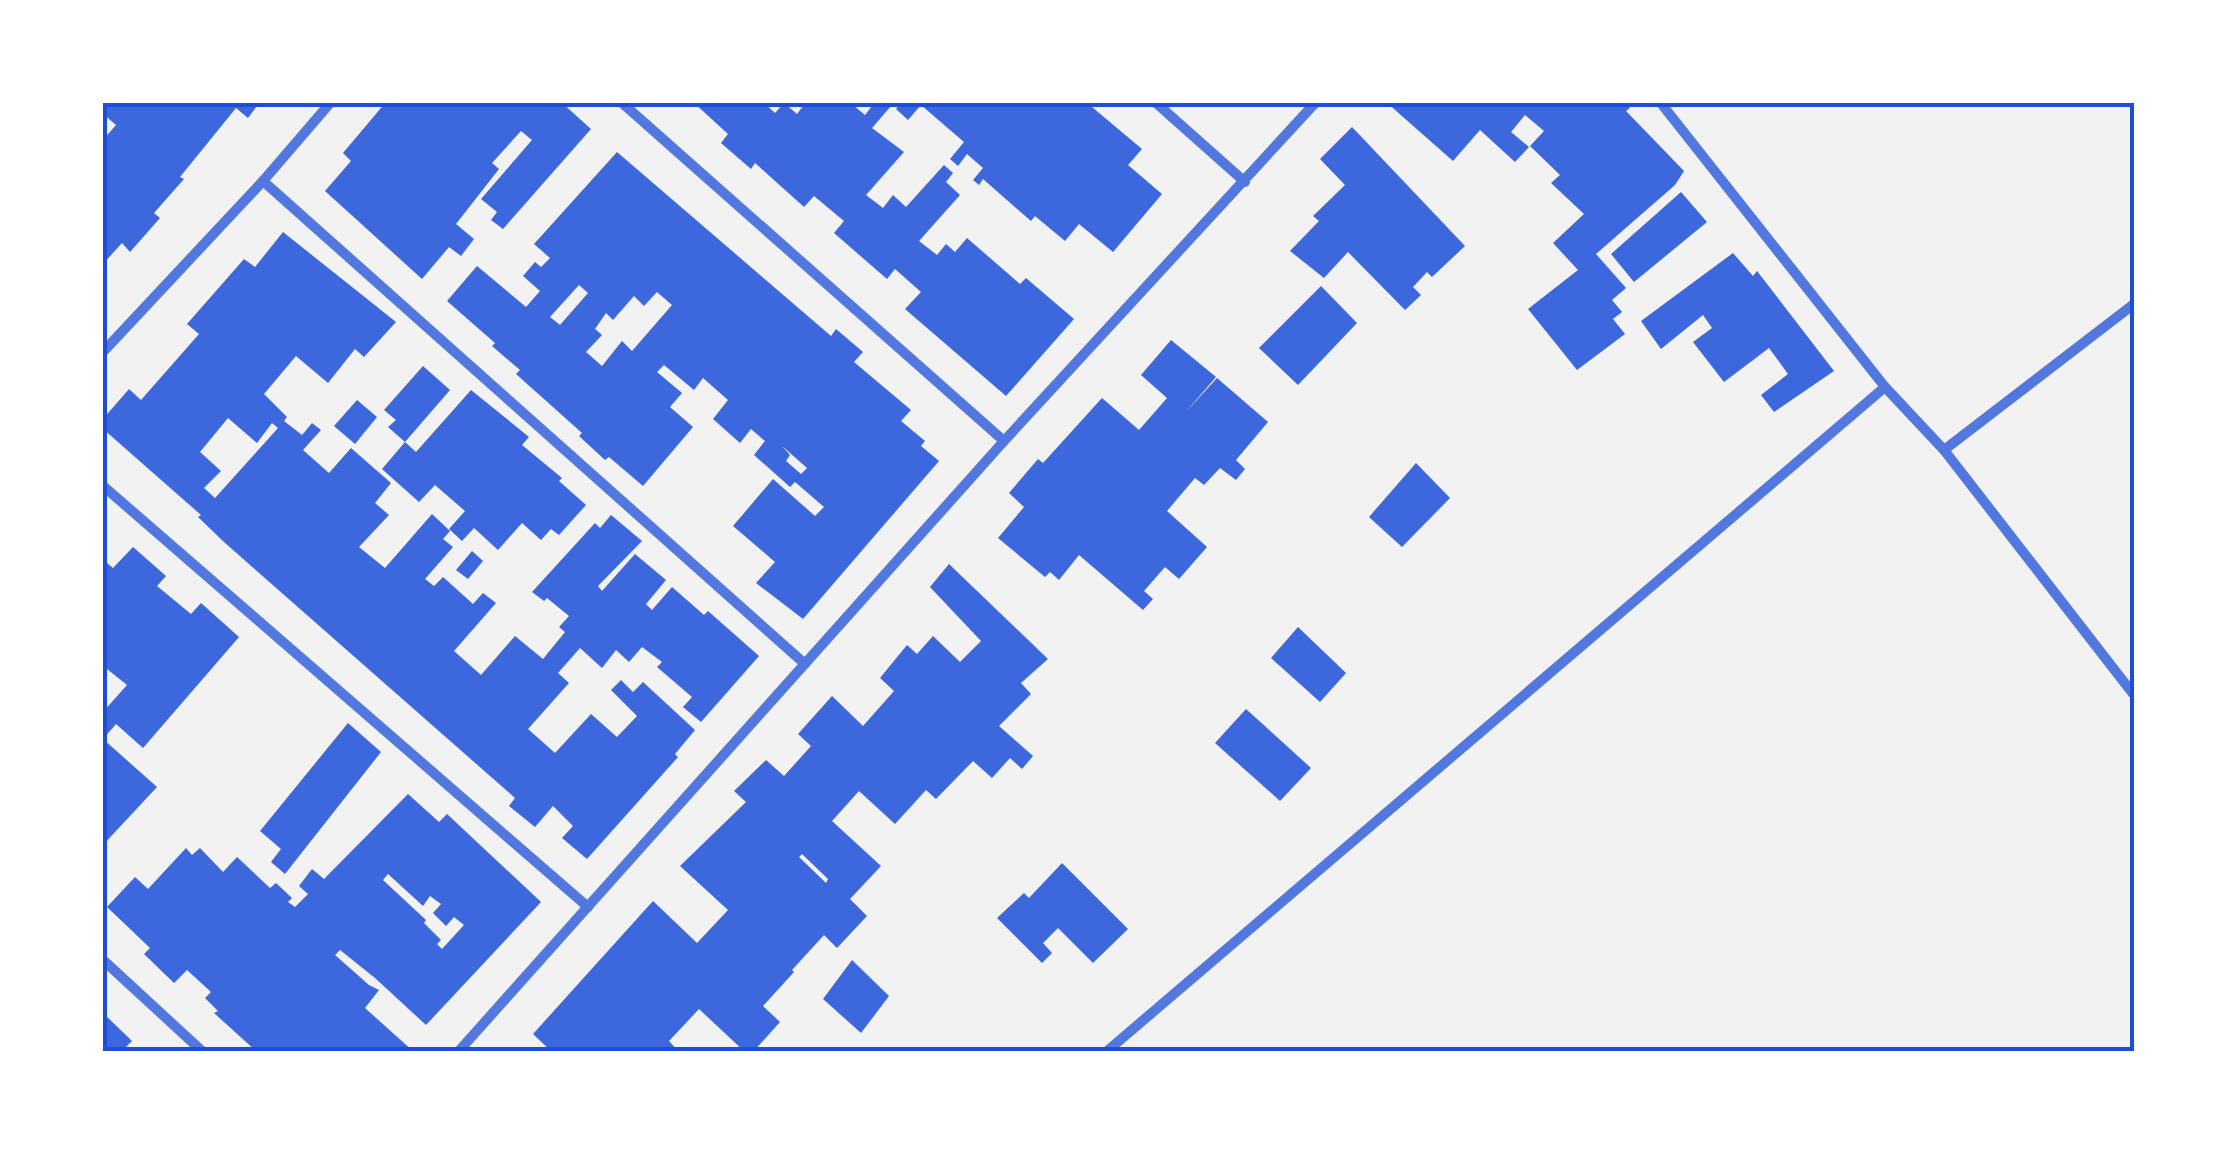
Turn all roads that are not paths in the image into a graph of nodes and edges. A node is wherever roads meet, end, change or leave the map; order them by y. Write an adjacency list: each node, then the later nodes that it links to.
1 (331, 102): 6 (street)
2 (620, 102): 11 (street)
3 (1155, 102): 7 (street)
4 (1316, 102): 7 (street)
5 (1660, 102): 10 (street)
6 (263, 181): 9 (street); 14 (street)
7 (1245, 182): 11 (street)
8 (2134, 304): 12 (street)
9 (102, 353)
10 (1884, 387): 12 (street); 20 (street)
11 (1004, 441): 14 (street)
12 (1944, 450): 15 (street)
13 (102, 485): 16 (street)
14 (805, 664): 16 (street)
15 (2134, 695)
16 (588, 907): 19 (street)
17 (102, 959): 18 (street)
18 (203, 1052)
19 (458, 1052)
20 (1106, 1052)

